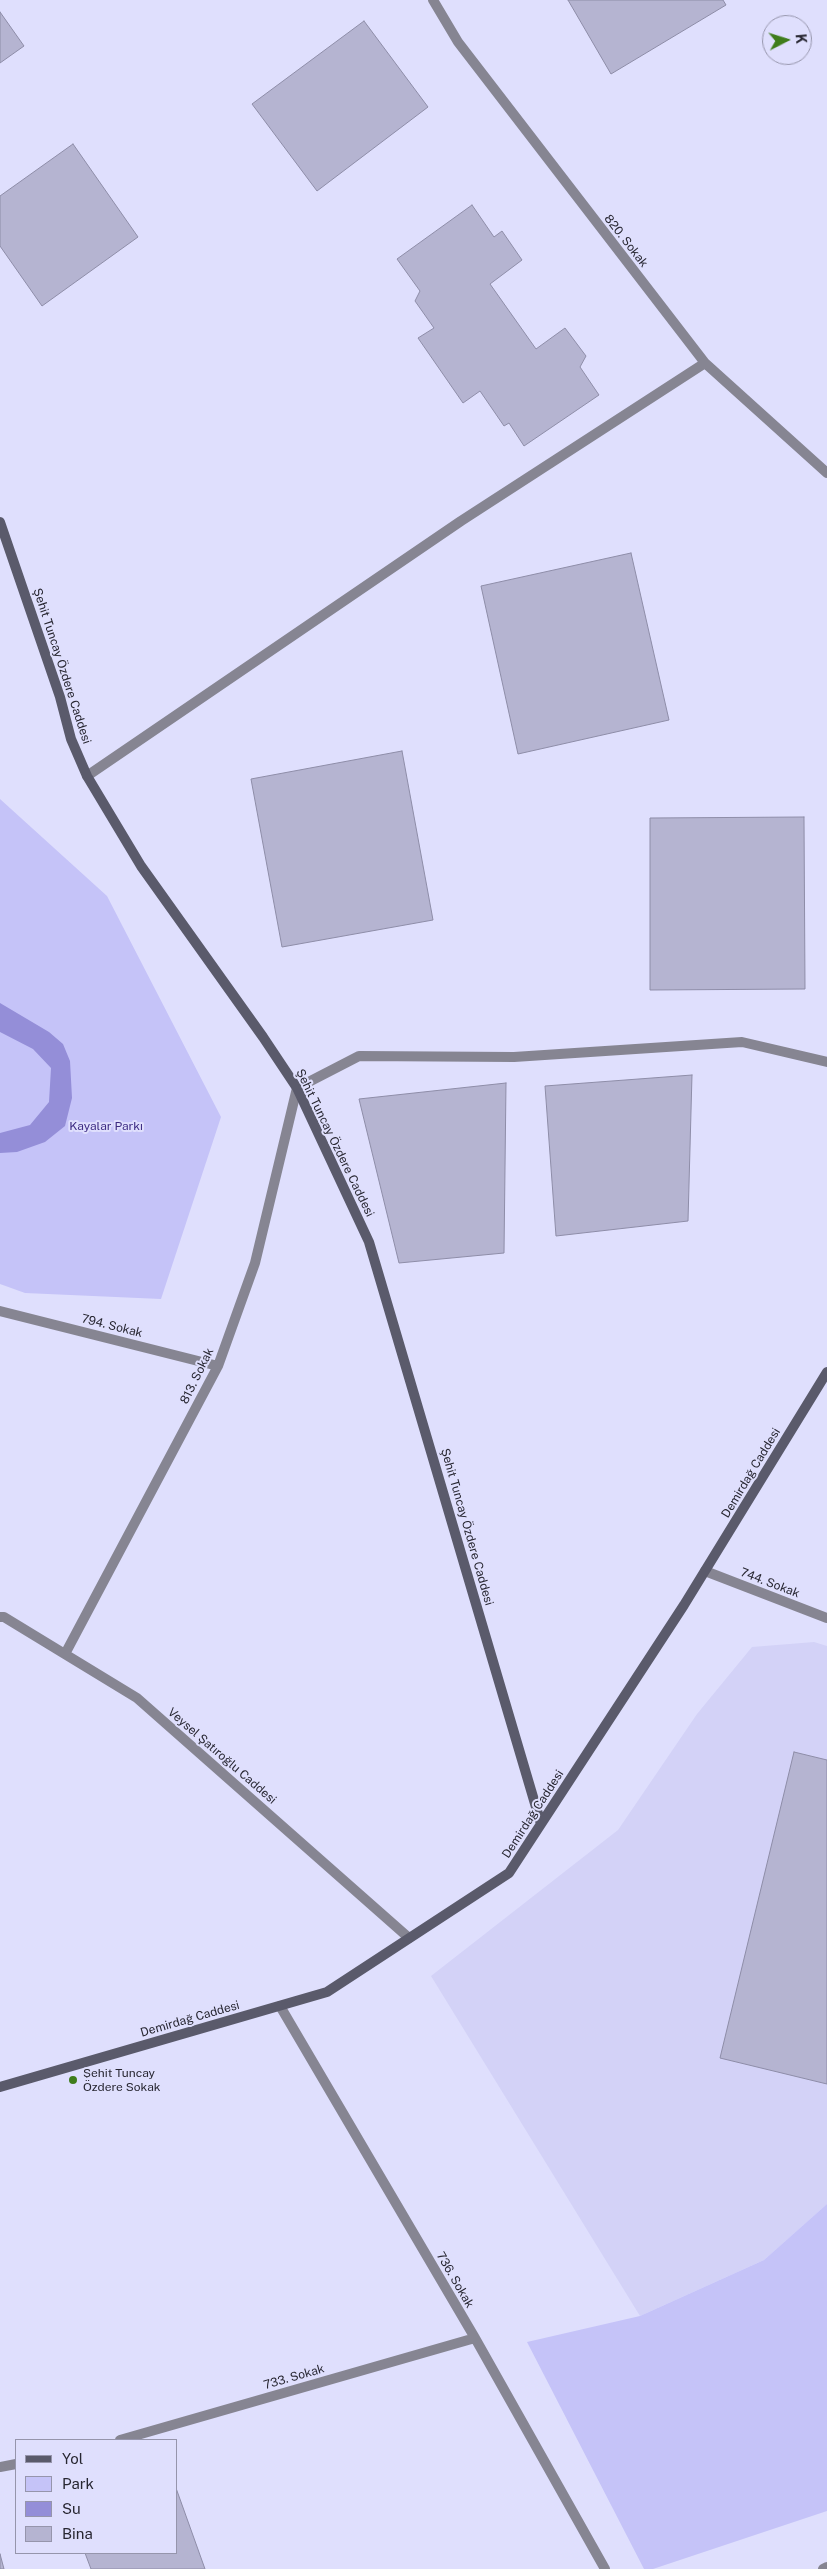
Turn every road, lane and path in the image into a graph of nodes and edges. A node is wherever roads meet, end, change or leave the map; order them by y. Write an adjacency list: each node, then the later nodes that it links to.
1 (433, 0): 2 (street, 820. Sokak)
2 (705, 363): 3 (street, 820. Sokak); 5 (street)
3 (827, 473)
4 (0, 522): 5 (street, Şehit Tuncay Özdere Caddesi)
5 (87, 776): 7 (street, Şehit Tuncay Özdere Caddesi)
6 (827, 1062): 7 (street)
7 (297, 1088): 9 (street, 813. Sokak); 15 (street, Şehit Tuncay Özdere Caddesi)
8 (0, 1311): 9 (street, 794. Sokak)
9 (218, 1366): 14 (street, 813. Sokak)
10 (827, 1372): 11 (street, Demirdağ Caddesi)
11 (705, 1571): 13 (street, 744. Sokak); 15 (street, Demirdağ Caddesi)
12 (0, 1617): 14 (street, Veysel Şatıroğlu Caddesi)
13 (827, 1618)
14 (65, 1654): 16 (street, Veysel Şatıroğlu Caddesi)
15 (541, 1824): 16 (street, Demirdağ Caddesi)
16 (409, 1938): 17 (street, Demirdağ Caddesi)
17 (280, 2006): 18 (street, Demirdağ Caddesi); 19 (street, 736. Sokak)
18 (0, 2087)
19 (475, 2338): 20 (street, 733. Sokak); 24 (street, 736. Sokak)
20 (123, 2439)
21 (15, 2464): 22 (street)
22 (0, 2468)
23 (827, 2568): 25 (street)
24 (605, 2569)
25 (823, 2569)

